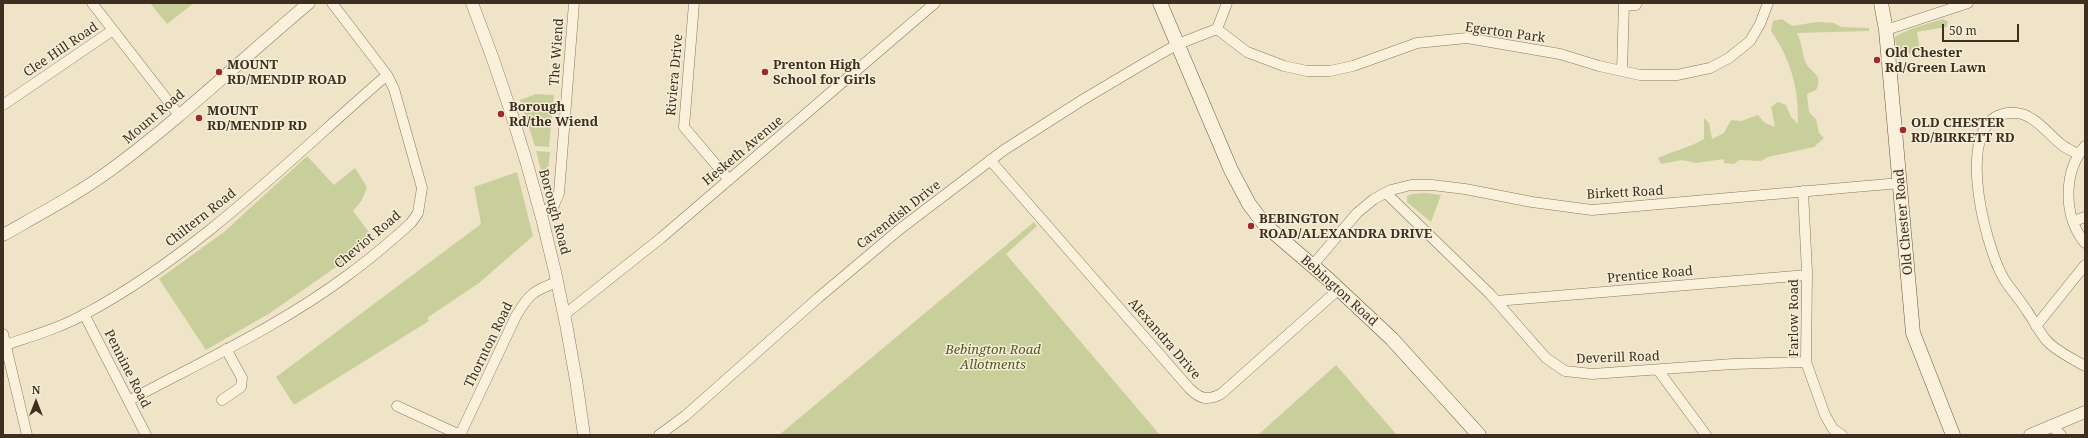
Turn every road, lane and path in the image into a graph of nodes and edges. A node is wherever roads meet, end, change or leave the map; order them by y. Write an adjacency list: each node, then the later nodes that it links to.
1 (92, 3): 16 (street)
2 (309, 3): 22 (street, Mount Road)
3 (332, 3): 20 (street, Cheviot Road)
4 (472, 3): 29 (street, Borough Road)
5 (574, 3): 29 (street, The Wiend)
6 (694, 3): 25 (street, Riviera Drive)
7 (935, 3): 25 (street, Hesketh Avenue)
8 (1160, 3): 18 (main road, Bebington Road)
9 (1227, 3): 15 (street)
10 (1768, 3): 19 (street, Egerton Park)
11 (1881, 3): 17 (main road, Old Chester Road)
12 (1968, 3): 17 (street)
13 (1624, 4): 14 (street); 19 (street)
14 (1636, 5)
15 (1217, 29): 18 (street); 19 (street, Egerton Park)
16 (113, 30): 21 (street, Clee Hill Road); 22 (street)
17 (1886, 30): 26 (main road, Old Chester Road)
18 (1178, 44): 24 (street, Cavendish Drive); 35 (main road, Bebington Road)
19 (1622, 71)
20 (387, 75): 40 (street, Chiltern Road); 45 (street, Cheviot Road)
21 (3, 105)
22 (178, 115): 32 (street, Mount Road)
23 (2082, 150): 31 (street); 42 (street)
24 (990, 160): 38 (street, Alexandra Drive); 58 (street, Cavendish Drive)
25 (729, 180): 41 (street, Hesketh Avenue)
26 (1900, 183): 27 (street, Birkett Road); 62 (main road, Old Chester Road)
27 (1803, 191): 28 (street, Birkett Road); 36 (street, Farlow Road)
28 (1386, 193): 35 (street, Birkett Road); 39 (street, Deverill Road)
29 (540, 214): 37 (street, Borough Road)
30 (2085, 217): 31 (street)
31 (2074, 221): 33 (street)
32 (3, 235)
33 (2085, 243)
34 (2085, 265): 42 (street)
35 (1312, 266): 38 (main road, Bebington Road)
36 (1807, 275): 39 (street, Prentice Road); 46 (street, Farlow Road)
37 (557, 282): 41 (street, Borough Road); 56 (street, Thornton Road)
38 (1339, 289): 59 (main road, Bebington Road)
39 (1496, 301): 48 (street, Deverill Road)
40 (84, 314): 44 (street, Chiltern Road); 49 (street, Pennine Road)
41 (564, 315): 57 (street, Borough Road)
42 (2036, 326): 47 (street)
43 (3, 334): 44 (street)
44 (6, 345): 54 (street)
45 (226, 349): 49 (street, Cheviot Road); 50 (street)
46 (1806, 362): 48 (street, Deverill Road); 61 (street, Farlow Road)
47 (2085, 366)
48 (1658, 370): 60 (street)
49 (130, 400): 55 (street, Pennine Road)
50 (222, 400)
51 (397, 406): 56 (street)
52 (2085, 412): 53 (street)
53 (2051, 425): 63 (street); 64 (street)
54 (27, 435)
55 (146, 435)
56 (460, 435)
57 (584, 435)
58 (659, 435)
59 (1479, 435)
60 (1706, 435)
61 (1842, 435)
62 (1953, 435)
63 (2030, 435)
64 (2061, 435)

